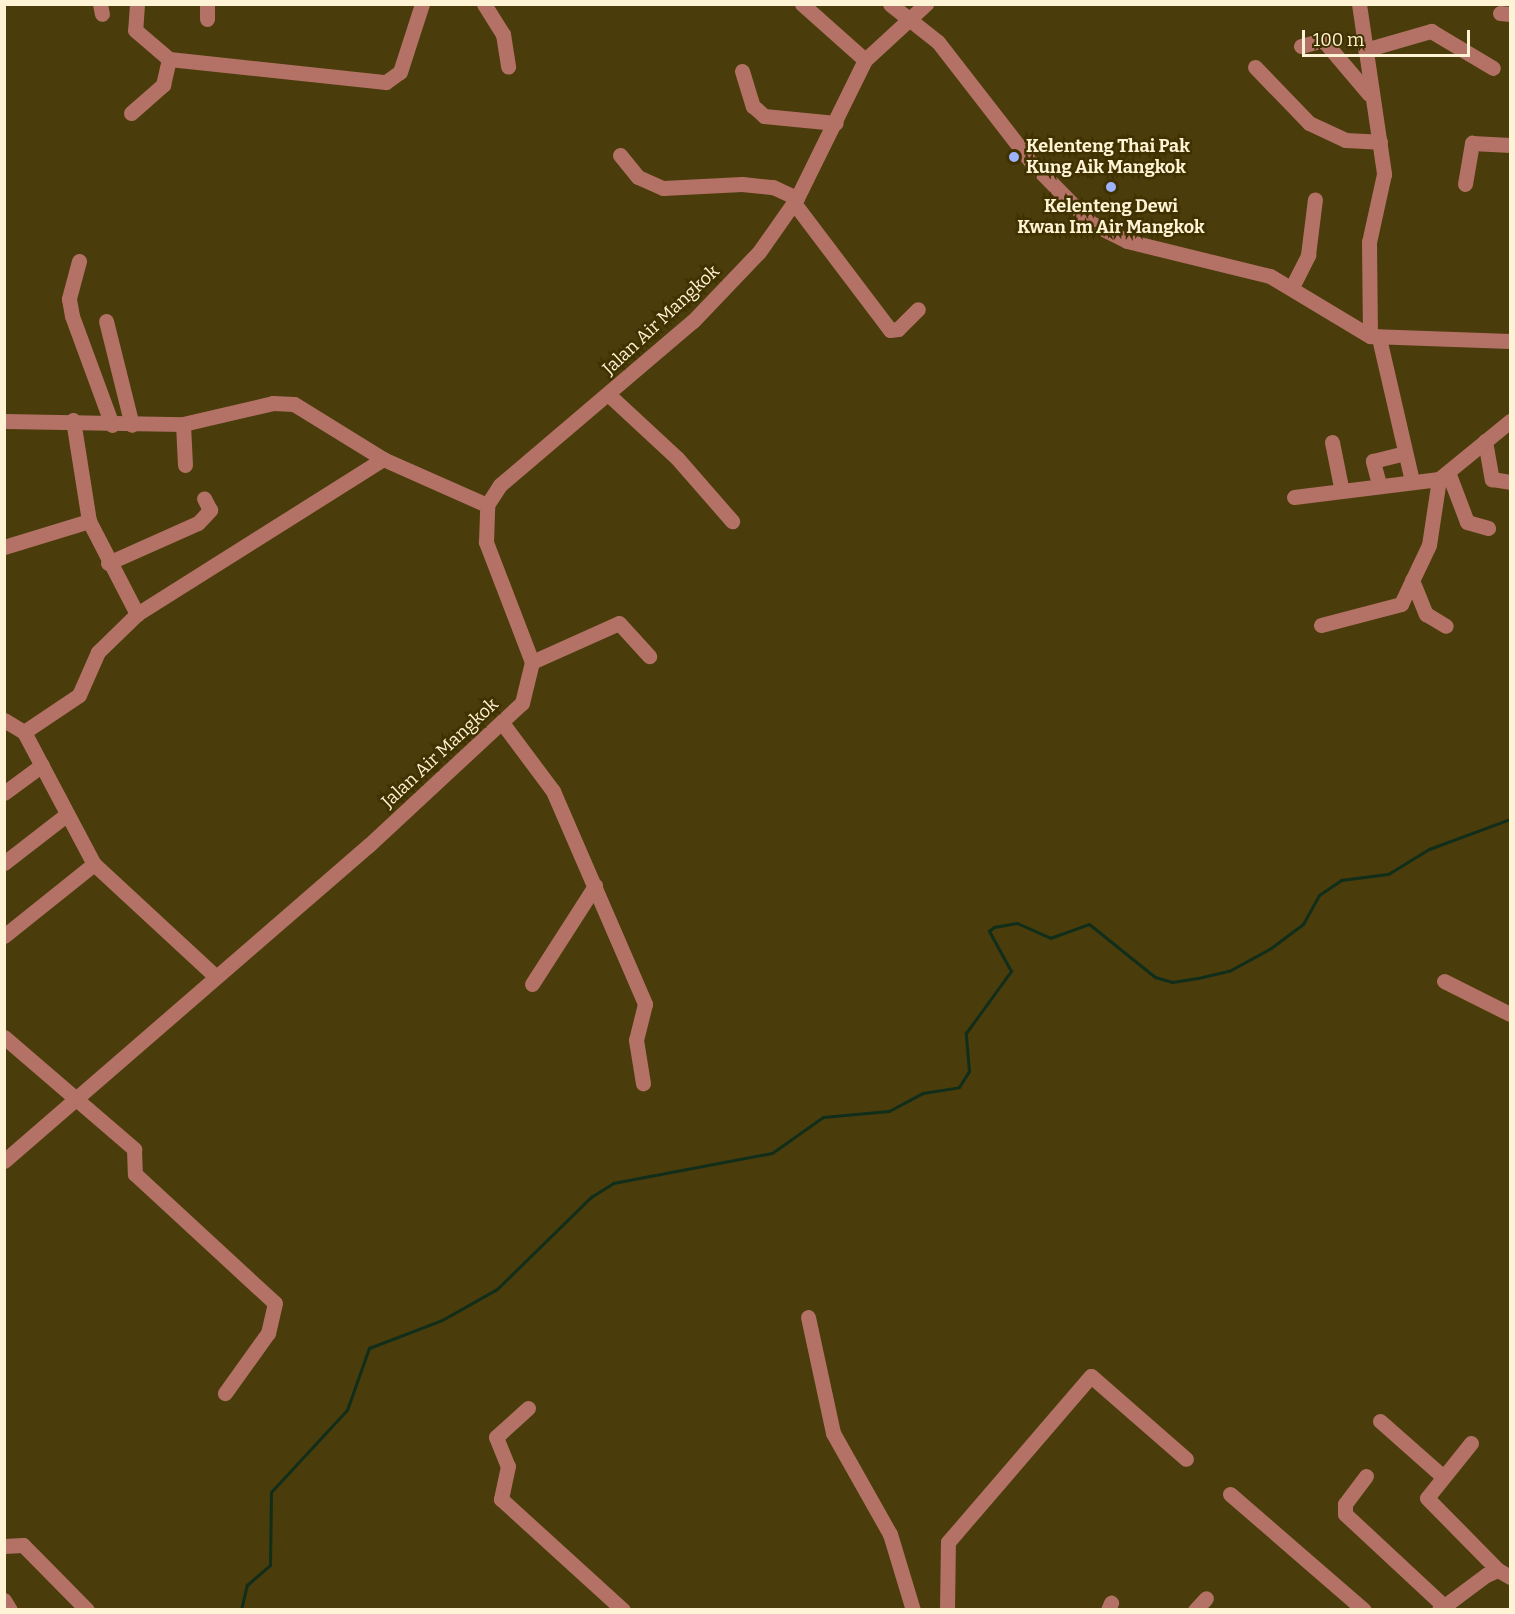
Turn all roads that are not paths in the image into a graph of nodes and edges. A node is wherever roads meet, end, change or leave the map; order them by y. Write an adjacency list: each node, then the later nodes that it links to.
1 (136, 4): 10 (street)
2 (422, 4): 10 (street)
3 (484, 4): 12 (street)
4 (802, 4): 11 (street)
5 (926, 4): 7 (street, Jalan Air Mangkok)
6 (1359, 4): 9 (street)
7 (900, 9): 11 (street, Jalan Air Mangkok); 26 (street)
8 (1301, 46): 16 (street)
9 (1365, 50): 14 (street); 16 (street)
10 (169, 59): 17 (street)
11 (865, 60): 18 (street, Jalan Air Mangkok)
12 (508, 67)
13 (1255, 67): 19 (street)
14 (1493, 68)
15 (742, 71): 18 (street)
16 (1369, 94): 19 (street)
17 (131, 113)
18 (836, 123): 24 (street, Jalan Air Mangkok)
19 (1380, 142): 29 (street)
20 (1510, 145): 22 (street)
21 (620, 155): 24 (street)
22 (1466, 184)
23 (1315, 199): 26 (street)
24 (795, 201): 27 (street); 31 (street, Jalan Air Mangkok)
25 (79, 261): 36 (street)
26 (1292, 287): 29 (street)
27 (918, 309)
28 (106, 321): 37 (street)
29 (1374, 337): 30 (street); 40 (street)
30 (1510, 340)
31 (609, 395): 50 (street, Jalan Air Mangkok); 52 (street)
32 (73, 420): 33 (street); 36 (street); 51 (street)
33 (4, 421)
34 (1510, 421): 38 (street)
35 (183, 424): 37 (street); 41 (street); 42 (street)
36 (112, 425): 37 (street)
37 (132, 425)
38 (1485, 441): 43 (street); 45 (street)
39 (1332, 442): 47 (street)
40 (1405, 453): 44 (street); 46 (street)
41 (383, 459): 50 (street); 57 (street)
42 (185, 465)
43 (1444, 475): 44 (street); 53 (street); 56 (street)
44 (1412, 482): 46 (street)
45 (1510, 482)
46 (1379, 484): 47 (street)
47 (1341, 487): 48 (street)
48 (1294, 497)
49 (204, 498): 55 (street)
50 (487, 505): 61 (street)
51 (89, 521): 54 (street); 55 (street)
52 (732, 521)
53 (1488, 528)
54 (6, 542)
55 (108, 563): 57 (street)
56 (1412, 580): 58 (street); 59 (street)
57 (137, 614): 64 (street)
58 (1321, 625)
59 (1446, 626)
60 (649, 656): 61 (street)
61 (532, 662): 63 (street, Jalan Air Mangkok)
62 (4, 720): 64 (street)
63 (503, 724): 70 (street); 72 (street, Jalan Air Mangkok)
64 (24, 732): 65 (street)
65 (42, 765): 66 (street); 67 (street)
66 (4, 793)
67 (66, 815): 68 (street); 69 (street)
68 (4, 863)
69 (94, 864): 71 (street); 72 (street)
70 (595, 886): 74 (street); 77 (street)
71 (4, 936)
72 (215, 976): 78 (street, Jalan Air Mangkok)
73 (1444, 981): 75 (street)
74 (532, 984)
75 (1510, 1014)
76 (4, 1037): 78 (street)
77 (643, 1083)
78 (77, 1097): 79 (street, Jalan Air Mangkok); 81 (street)
79 (4, 1161)
80 (808, 1317): 96 (street)
81 (225, 1393)
82 (528, 1408): 95 (street)
83 (1380, 1421): 86 (street)
84 (1471, 1443): 86 (street)
85 (1186, 1459): 97 (street)
86 (1441, 1475): 90 (street)
87 (1366, 1476): 92 (street)
88 (1230, 1494): 98 (street)
89 (4, 1546): 94 (street)
90 (1504, 1574): 92 (street)
91 (4, 1600): 93 (street)
92 (1442, 1608)
93 (10, 1610)
94 (87, 1610)
95 (623, 1610)
96 (913, 1610)
97 (947, 1610)
98 (1364, 1610)

